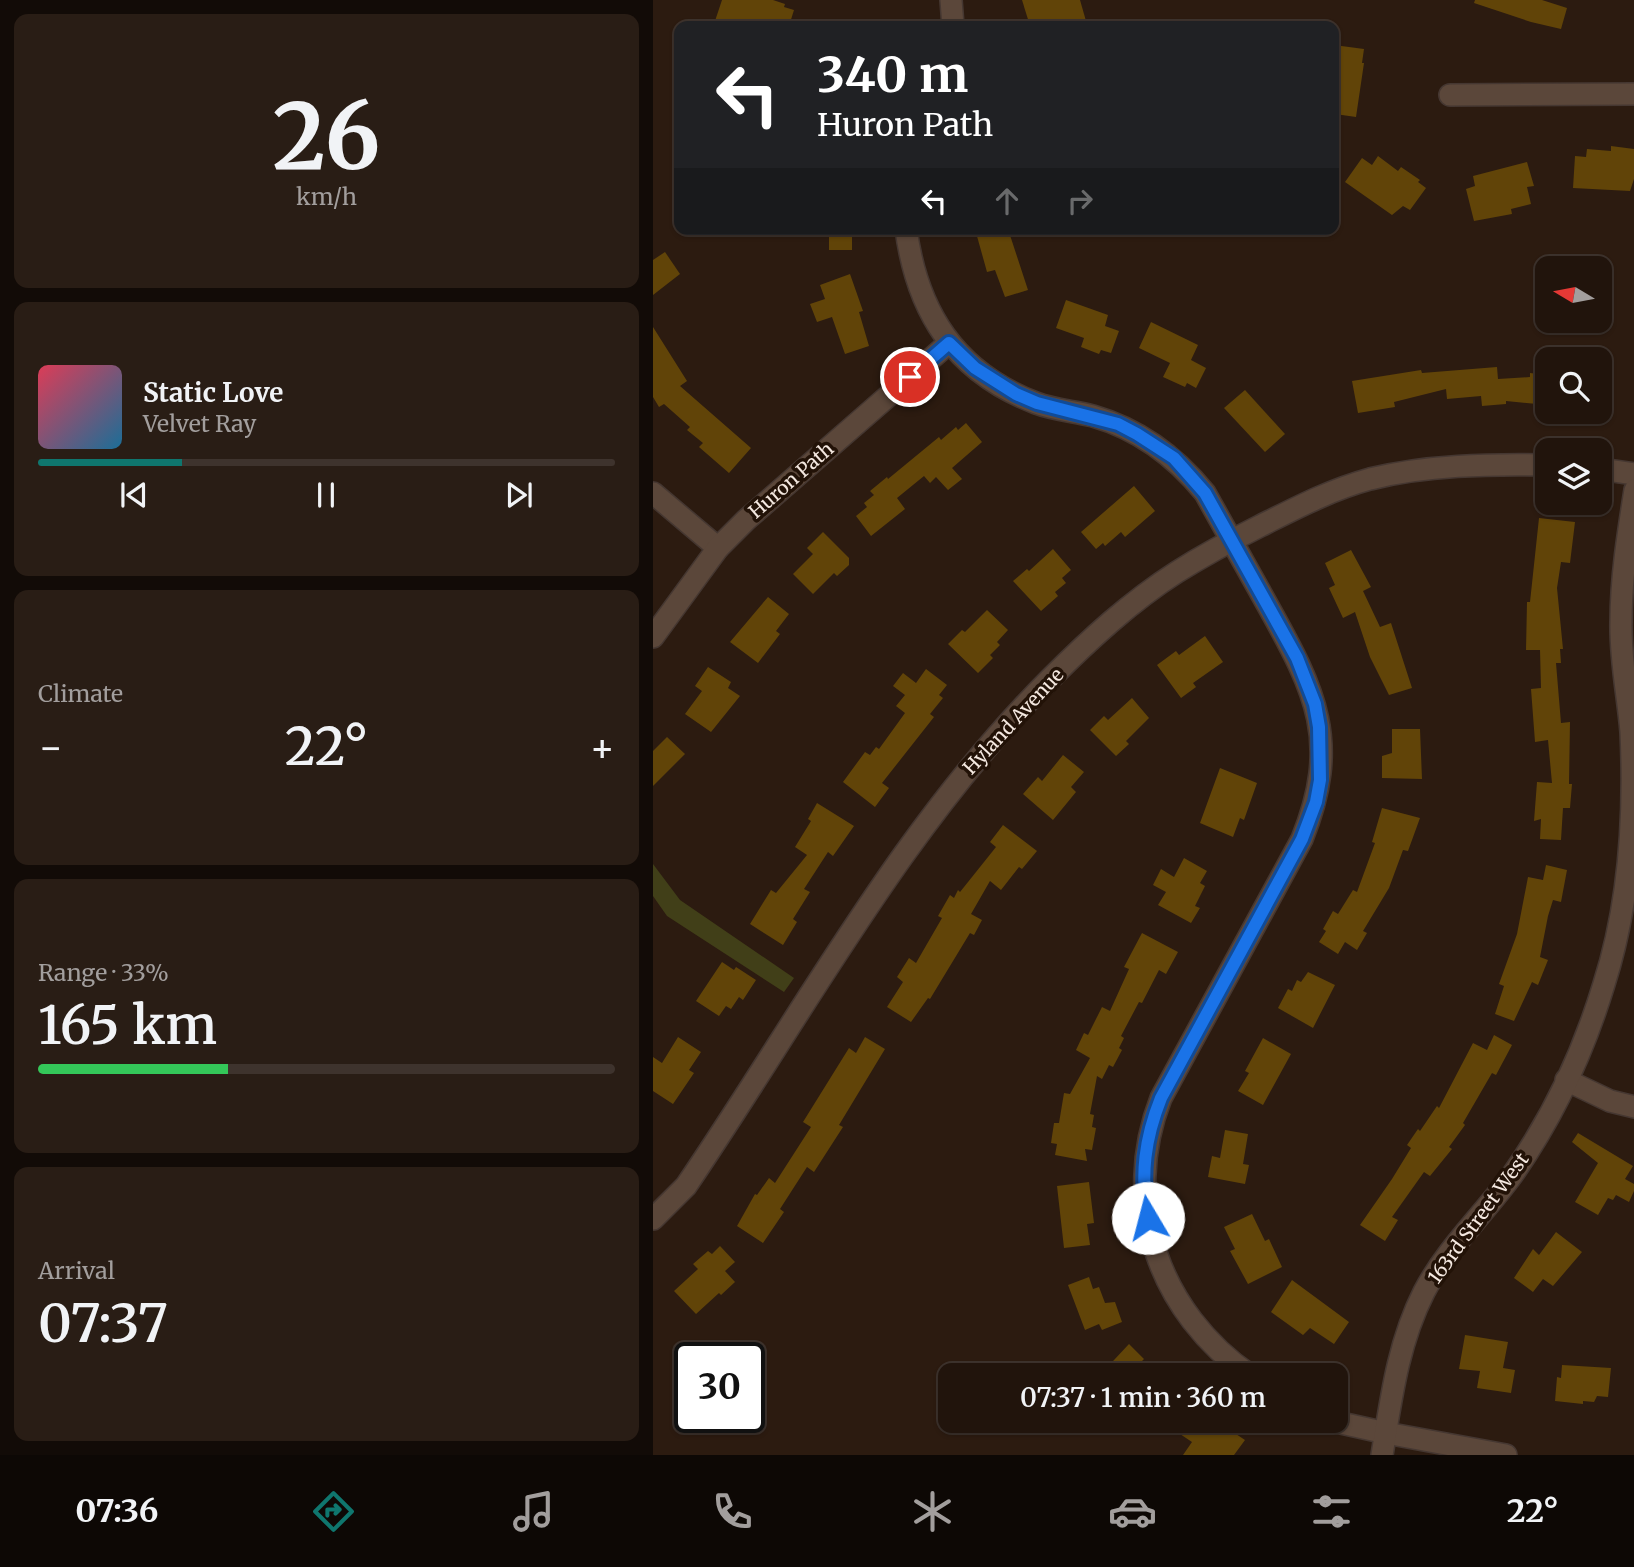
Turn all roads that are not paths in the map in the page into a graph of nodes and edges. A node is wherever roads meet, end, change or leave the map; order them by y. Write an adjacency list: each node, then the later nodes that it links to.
1 (951, 0): 2 (street)
2 (953, 21)
3 (1634, 93): 4 (street)
4 (1450, 95)
5 (907, 235): 6 (street)
6 (949, 343): 12 (street); 13 (street, Huron Path)
7 (1535, 465): 12 (street, Hyland Avenue)
8 (1612, 471): 9 (street)
9 (1634, 474)
10 (1634, 491): 15 (street, 163rd Street West)
11 (653, 493): 13 (street)
12 (1231, 540): 17 (street, Hyland Avenue); 18 (street)
13 (718, 548): 14 (street, Huron Path)
14 (653, 637)
15 (1566, 1080): 16 (street); 20 (street, 163rd Street West)
16 (1634, 1107)
17 (653, 1219)
18 (1235, 1363)
19 (1348, 1425): 20 (street)
20 (1386, 1433): 21 (street, 163rd Street West); 22 (street)
21 (1382, 1455)
22 (1506, 1455)

